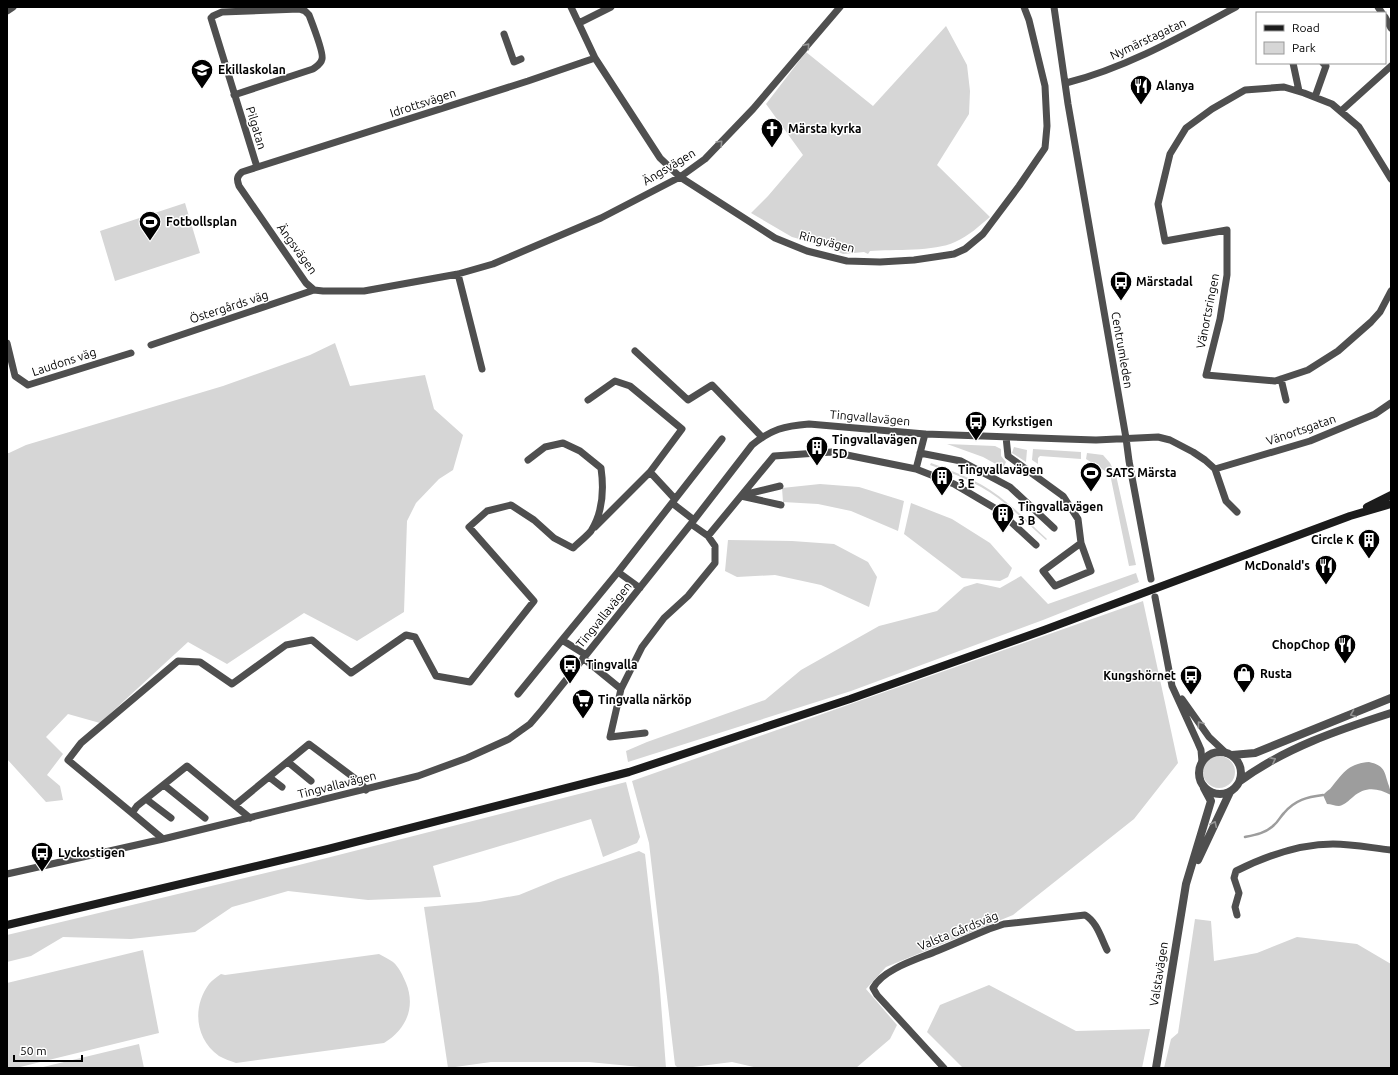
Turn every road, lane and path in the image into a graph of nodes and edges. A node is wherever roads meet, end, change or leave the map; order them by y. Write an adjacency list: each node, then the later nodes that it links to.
1 (13, 7): 8 (street)
2 (571, 7): 10 (street, Ringvägen)
3 (611, 7): 10 (street)
4 (840, 7): 24 (street, Ängsvägen, one-way to 4)
5 (1024, 7): 24 (street, Ringvägen)
6 (1054, 7): 18 (street, Centrumleden)
7 (1236, 7): 18 (street, Nymärstagatan)
8 (7, 10)
9 (1386, 19): 11 (street)
10 (579, 23): 13 (street, Ringvägen)
11 (1391, 28)
12 (504, 34): 14 (street)
13 (595, 58): 23 (street, Idrottsvägen); 24 (street, Ringvägen)
14 (521, 59)
15 (1293, 64): 19 (street)
16 (1324, 64): 21 (street)
17 (1391, 66): 22 (street)
18 (1066, 83): 42 (street, Centrumleden)
19 (1299, 91): 21 (street, Vänortsringen); 35 (street, Vänortsringen)
20 (234, 95): 20 (street, Pilgatan); 23 (street, Pilgatan)
21 (1315, 97): 22 (street, Vänortsringen)
22 (1341, 111): 25 (street, Vänortsringen)
23 (257, 167): 27 (street, Ängsvägen)
24 (680, 176): 26 (street, Ängsvägen)
25 (1391, 177)
26 (458, 274): 27 (street, Ängsvägen); 34 (street)
27 (314, 290): 31 (street, Östergårds väg)
28 (1391, 291): 29 (street, Vänortsringen)
29 (1388, 307): 35 (street, Vänortsringen)
30 (7, 343): 33 (street, Laudons väg)
31 (151, 345)
32 (635, 351): 40 (street)
33 (132, 353)
34 (482, 368)
35 (1281, 379): 37 (street)
36 (588, 400): 48 (street)
37 (1286, 400)
38 (1391, 403): 47 (street, Vänortsgatan)
39 (925, 434): 40 (street, Tingvallavägen); 41 (street, Tingvallavägen); 44 (street)
40 (762, 437): 57 (street, Tingvallavägen)
41 (1006, 437): 42 (street, Tingvallavägen); 61 (street)
42 (1126, 438): 47 (street, Tingvallavägen); 64 (street, Centrumleden)
43 (722, 439): 52 (street)
44 (920, 454): 46 (street); 58 (street)
45 (528, 460): 59 (street)
46 (916, 469): 51 (street); 62 (street)
47 (1215, 469): 55 (street)
48 (650, 472): 52 (street); 59 (street)
49 (780, 486): 51 (street)
50 (1391, 495): 56 (main road)
51 (741, 496): 54 (street); 60 (street)
52 (673, 501): 57 (street); 63 (street)
53 (1391, 504): 56 (main road)
54 (781, 505)
55 (1236, 512)
56 (1350, 516): 97 (main road)
57 (693, 522): 60 (street); 65 (street, Tingvallavägen)
58 (1054, 528)
59 (590, 531): 88 (street)
60 (708, 536): 70 (street)
61 (1081, 543): 61 (street)
62 (1036, 545)
63 (618, 572): 65 (street); 67 (street)
64 (1151, 578)
65 (640, 588): 68 (street, Tingvallavägen)
66 (1154, 597): 69 (street)
67 (562, 640): 68 (street); 71 (street)
68 (585, 657): 70 (street); 84 (street, Tingvallavägen)
69 (1172, 686): 75 (street, one-way to 69); 77 (street)
70 (621, 689): 74 (street)
71 (518, 694)
72 (1391, 698): 75 (street, one-way to 75)
73 (1391, 713): 80 (street, one-way to 73)
74 (645, 733)
75 (1229, 754): 77 (street); 80 (street)
76 (288, 762): 78 (street); 79 (street); 84 (street)
77 (1202, 762): 83 (street)
78 (269, 777): 82 (street); 87 (street)
79 (311, 781)
80 (1240, 781): 85 (street)
81 (164, 785): 86 (street); 87 (street); 90 (street)
82 (282, 788)
83 (1204, 788): 85 (street); 95 (street, Valstavägen)
84 (366, 790): 91 (street, Tingvallavägen)
85 (1230, 792): 95 (street, Valstavägen, one-way to 85)
86 (146, 800): 88 (street); 89 (street)
87 (235, 805): 91 (street)
88 (132, 813): 92 (street)
89 (171, 818)
90 (205, 818)
91 (250, 818): 92 (street, Tingvallavägen)
92 (163, 839): 94 (street, Tingvallavägen)
93 (1391, 850): 96 (street)
94 (7, 874)
95 (1186, 884): 100 (street, Valstavägen)
96 (1237, 915)
97 (7, 925)
98 (1107, 950): 99 (street, Valsta Gårdsväg)
99 (944, 1068)
100 (1156, 1068)

